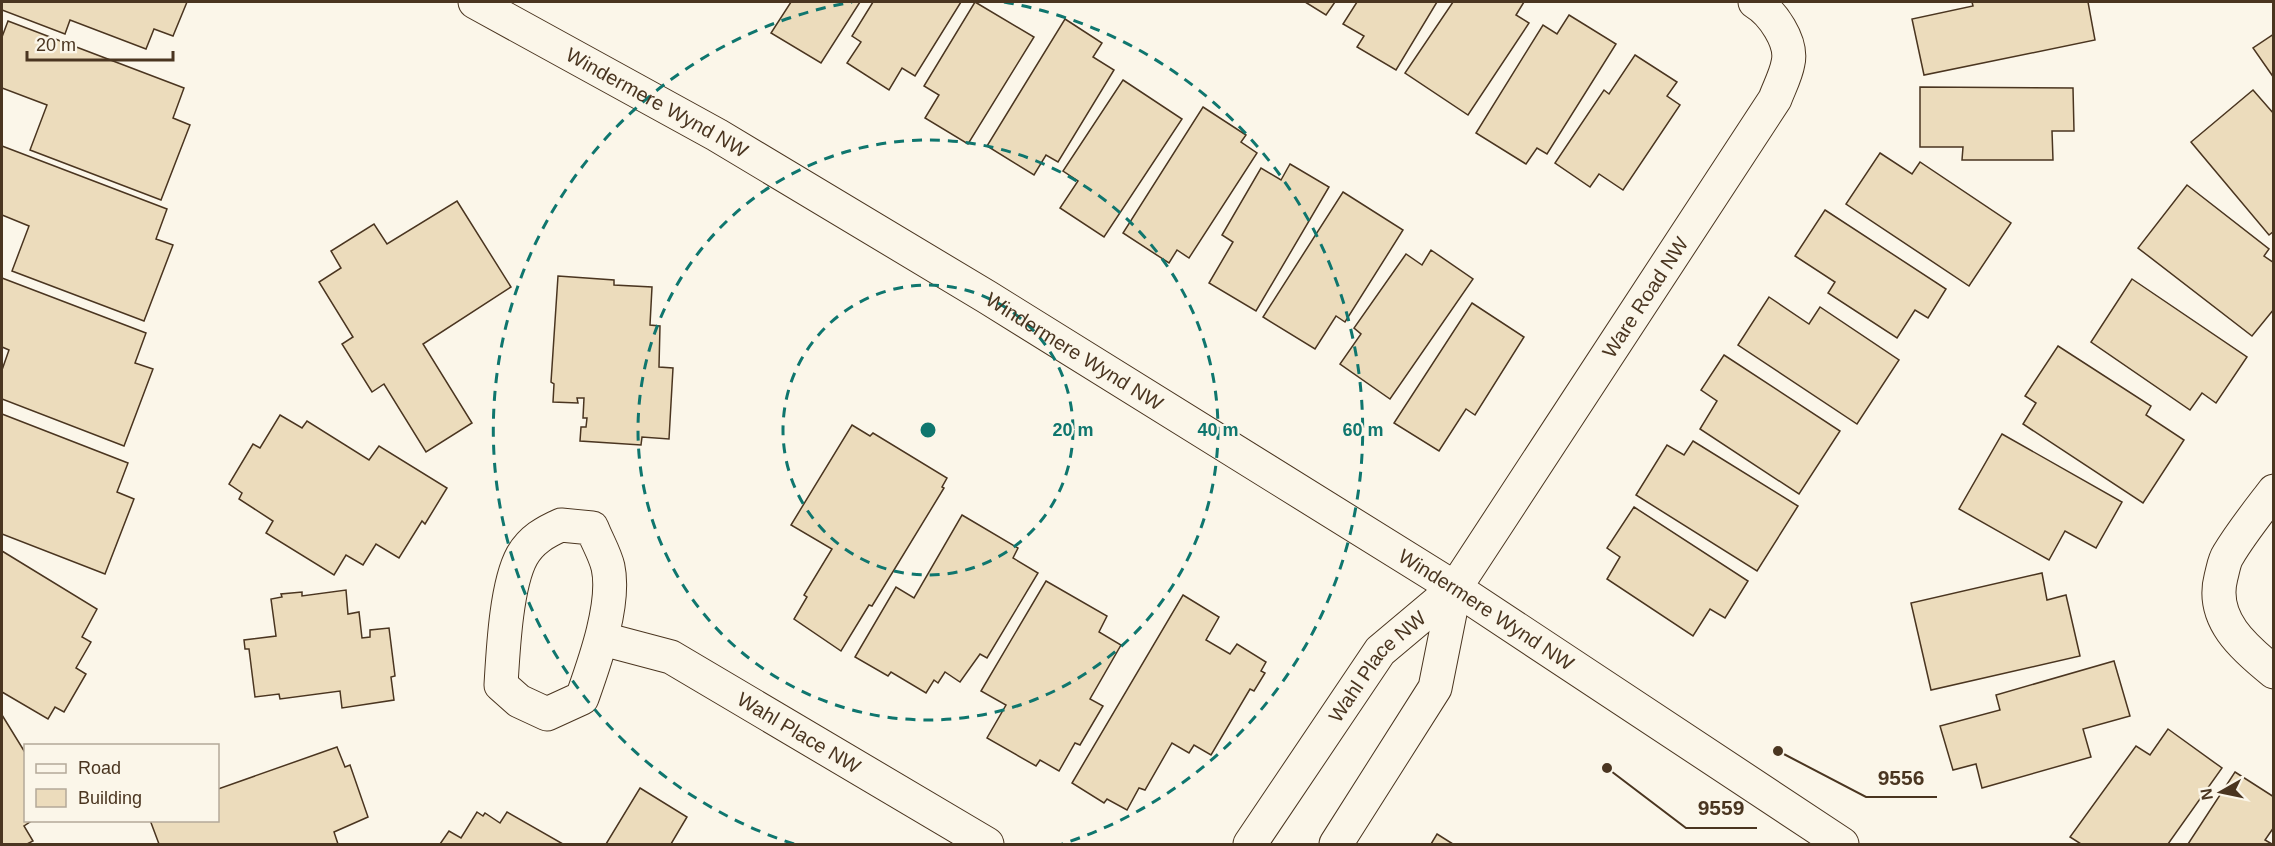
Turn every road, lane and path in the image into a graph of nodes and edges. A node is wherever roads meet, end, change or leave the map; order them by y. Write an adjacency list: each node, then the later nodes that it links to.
1 (475, 2): 4 (street, Windermere Wynd NW)
2 (1755, 2): 4 (street, Ware Road NW)
3 (2274, 491): 6 (street)
4 (1455, 588): 8 (street, Wahl Place NW); 9 (street, Wahl Place NW); 10 (street, Windermere Wynd NW)
5 (603, 639): 5 (street); 7 (street, Wahl Place NW)
6 (2274, 672)
7 (987, 844)
8 (1250, 844)
9 (1336, 844)
10 (1842, 844)

